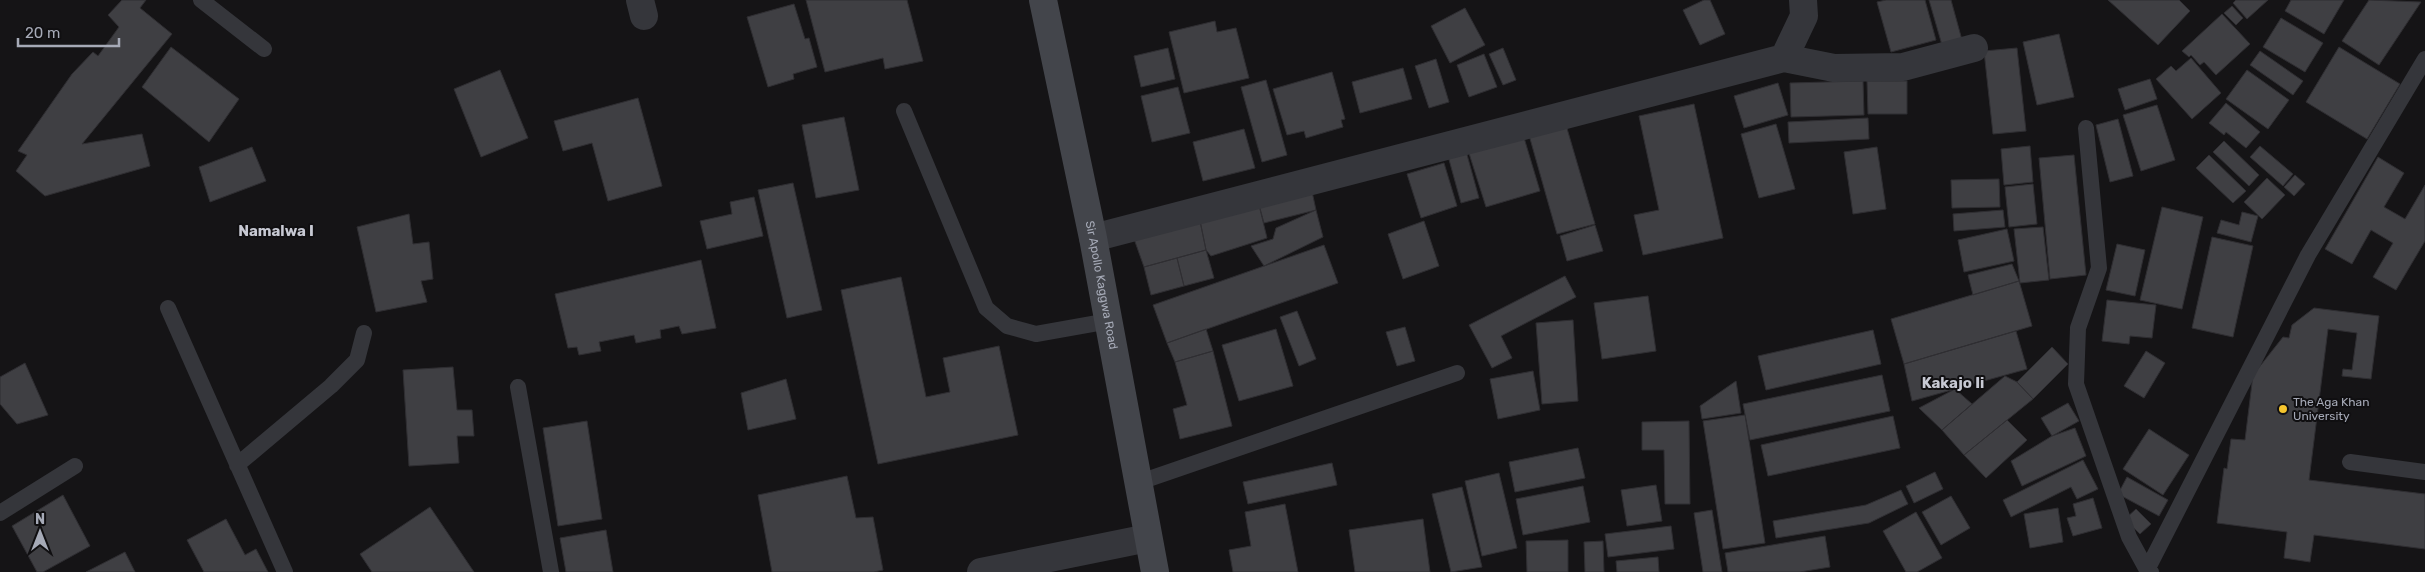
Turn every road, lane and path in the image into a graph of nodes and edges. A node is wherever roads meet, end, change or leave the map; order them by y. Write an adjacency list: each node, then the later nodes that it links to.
1 (201, 0): 5 (lane)
2 (1043, 0): 10 (main road, Sir Apollo Kaggwa Road)
3 (1803, 0): 6 (street)
4 (1974, 48): 6 (street)
5 (264, 49)
6 (1784, 58): 10 (street)
7 (2425, 59): 23 (lane)
8 (904, 111): 12 (lane)
9 (2086, 128): 23 (lane)
10 (1093, 238): 12 (main road, Sir Apollo Kaggwa Road)
11 (168, 308): 17 (lane)
12 (1109, 321): 20 (main road, Sir Apollo Kaggwa Road)
13 (364, 333): 17 (lane)
14 (1457, 373): 20 (lane)
15 (518, 387): 25 (lane)
16 (2350, 462): 19 (lane)
17 (238, 465): 24 (lane)
18 (75, 466): 21 (lane)
19 (2425, 472)
20 (1137, 483): 22 (main road, Sir Apollo Kaggwa Road)
21 (0, 513)
22 (1148, 538): 26 (street); 27 (main road, Sir Apollo Kaggwa Road)
23 (2149, 571)
24 (285, 572)
25 (551, 572)
26 (981, 572)
27 (1155, 572)

